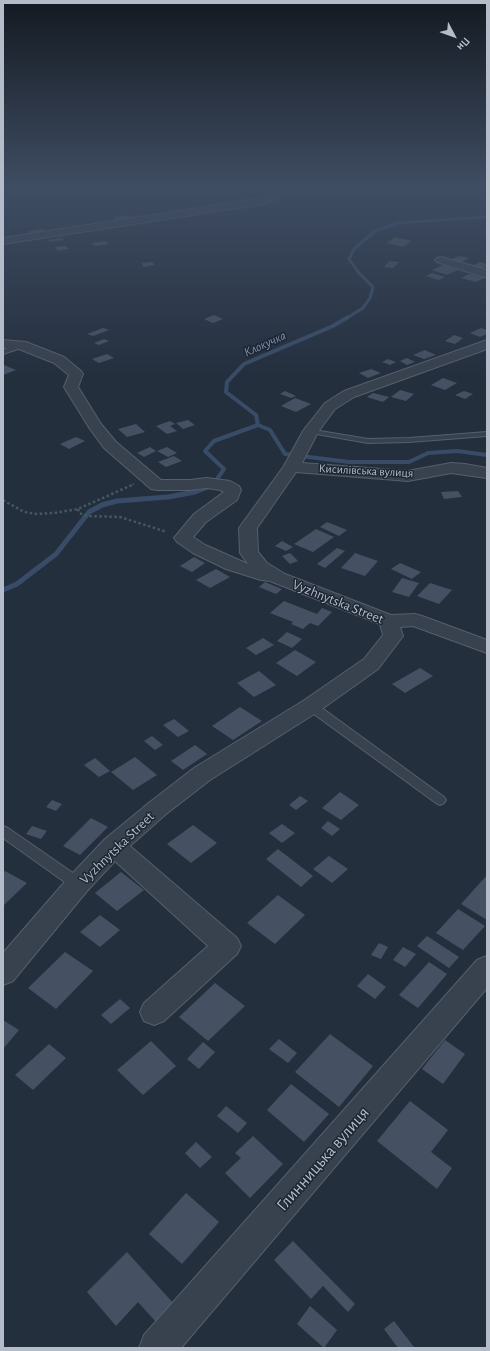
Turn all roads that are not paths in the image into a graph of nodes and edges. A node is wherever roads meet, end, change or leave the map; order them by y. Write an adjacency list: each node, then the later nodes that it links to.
1 (441, 260): 2 (street)
2 (487, 274)
3 (3, 344): 5 (street)
4 (487, 344): 7 (street, Vyzhnytska Street)
5 (21, 345): 6 (lane); 11 (street)
6 (3, 352)
7 (311, 431): 8 (lane); 9 (street, Vyzhnytska Street)
8 (487, 434)
9 (296, 460): 10 (street, Кисилівська вулиця); 11 (street, Vyzhnytska Street)
10 (487, 473)
11 (278, 578): 12 (street, Vyzhnytska Street)
12 (389, 621): 13 (street); 14 (street, Vyzhnytska Street)
13 (487, 647)
14 (310, 706): 15 (lane); 17 (street, Vyzhnytska Street)
15 (440, 800)
16 (3, 831): 18 (lane)
17 (114, 846): 18 (street, Vyzhnytska Street); 21 (street)
18 (78, 884): 20 (street, Vyzhnytska Street)
19 (487, 968): 22 (street, Глинницька вулиця)
20 (3, 973)
21 (154, 1012)
22 (157, 1348)

